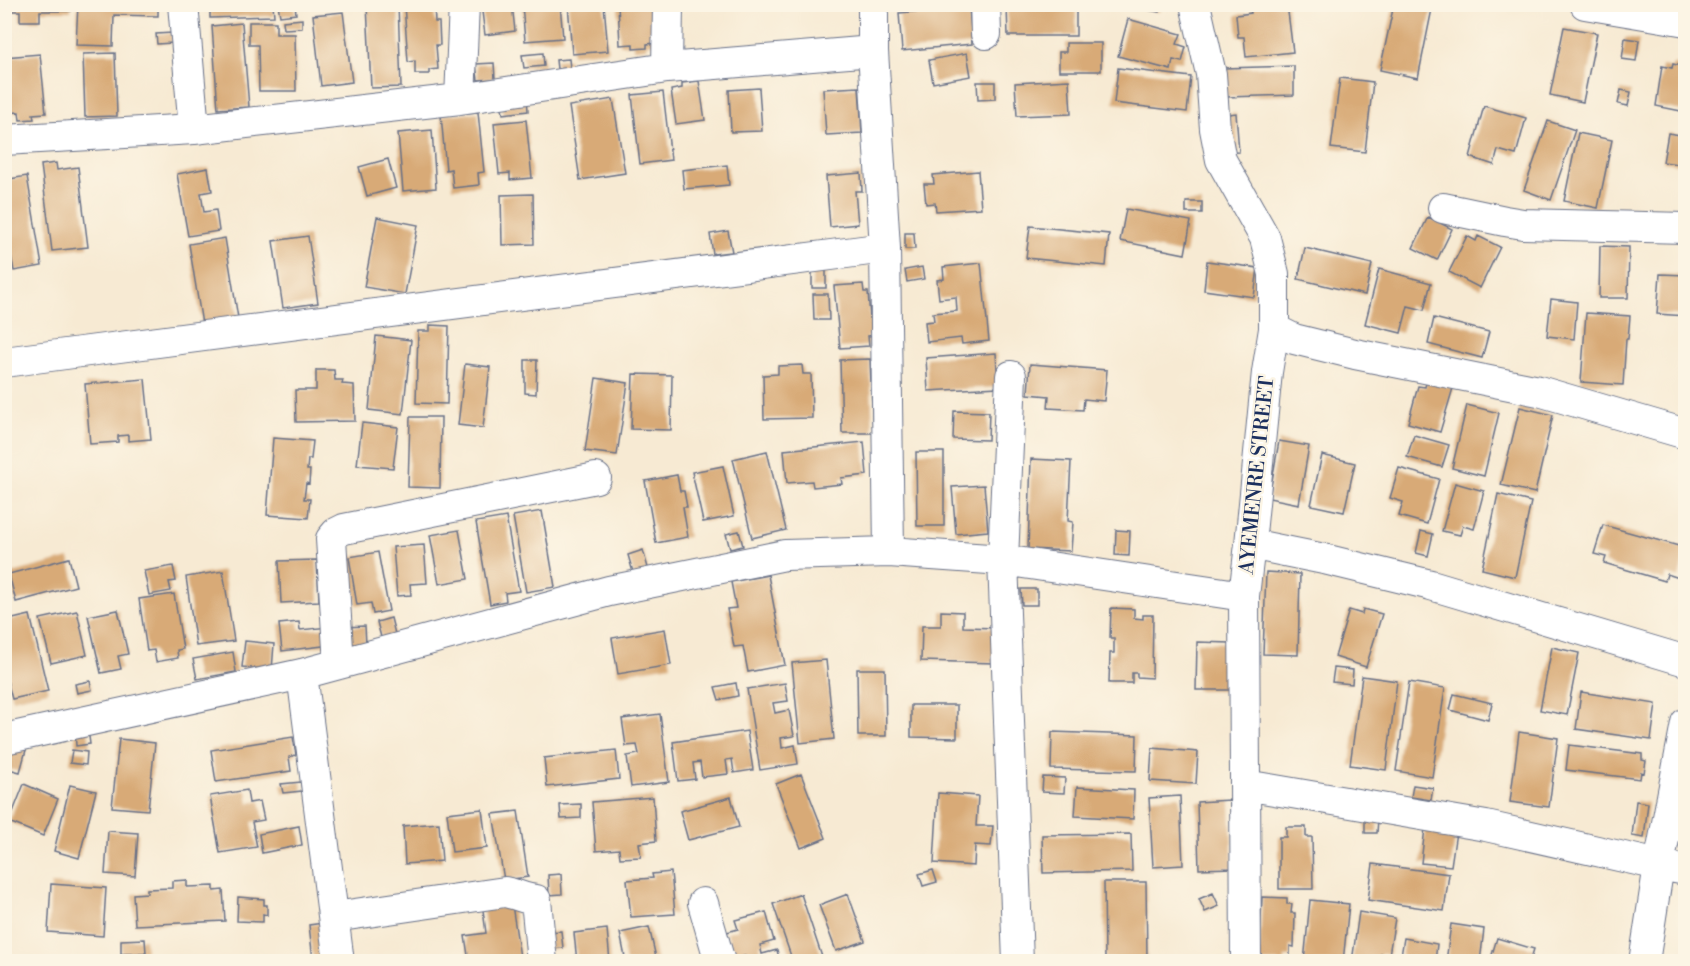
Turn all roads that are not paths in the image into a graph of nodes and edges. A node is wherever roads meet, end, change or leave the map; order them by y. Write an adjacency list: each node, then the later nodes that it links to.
1 (183, 4): 13 (street)
2 (464, 4): 12 (street)
3 (668, 4): 11 (street)
4 (873, 4): 10 (street)
5 (985, 4): 9 (street)
6 (1195, 4): 18 (street, AYEMENRE STREET)
7 (1586, 4): 8 (street)
8 (1686, 21)
9 (986, 34)
10 (873, 51): 11 (street); 17 (street)
11 (667, 68): 12 (street)
12 (460, 99): 13 (street)
13 (194, 129): 14 (street)
14 (4, 140)
15 (1443, 207): 16 (street)
16 (1686, 228)
17 (885, 248): 19 (street); 24 (street)
18 (1274, 329): 21 (street); 23 (street, AYEMENRE STREET)
19 (4, 362)
20 (1011, 376): 25 (street)
21 (1686, 434)
22 (596, 478): 28 (street)
23 (1250, 544): 26 (street, AYEMENRE STREET); 27 (street)
24 (888, 552): 25 (street); 28 (street)
25 (1003, 560): 26 (street); 39 (street)
26 (1244, 597): 32 (street, AYEMENRE STREET)
27 (1686, 661)
28 (339, 664): 29 (street)
29 (302, 674): 31 (street); 35 (street)
30 (1686, 723): 33 (street)
31 (4, 739)
32 (1245, 784): 33 (street); 40 (street, AYEMENRE STREET)
33 (1672, 867): 41 (street)
34 (703, 903): 38 (street)
35 (334, 917): 36 (street); 37 (street)
36 (339, 962)
37 (542, 962)
38 (720, 962)
39 (1018, 962)
40 (1246, 962)
41 (1644, 962)

